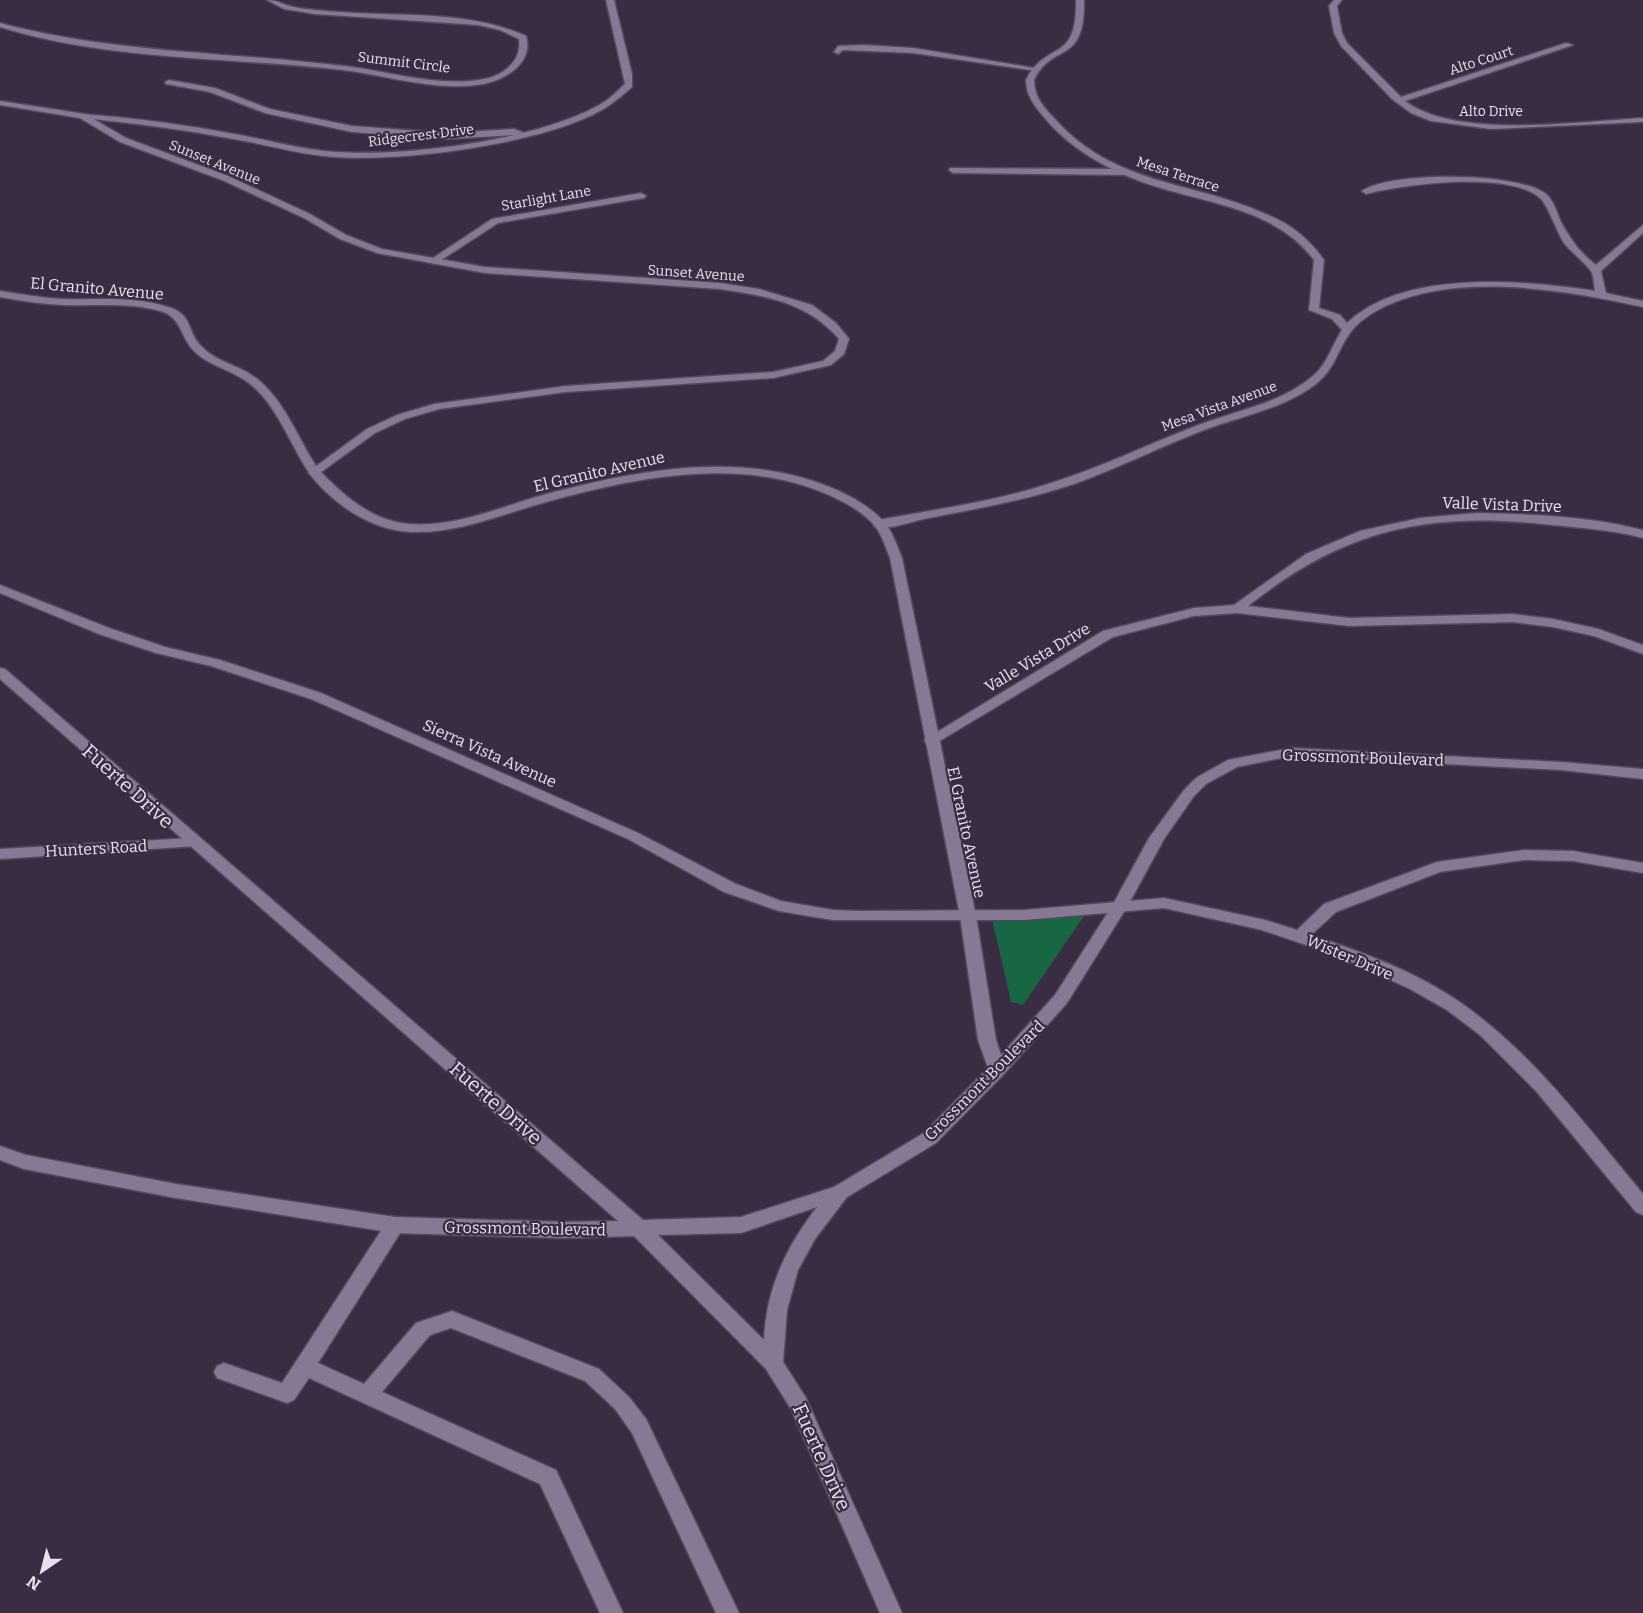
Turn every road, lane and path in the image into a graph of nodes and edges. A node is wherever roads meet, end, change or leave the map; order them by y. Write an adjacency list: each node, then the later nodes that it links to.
1 (271, 0): 5 (street, Summit Circle)
2 (610, 0): 14 (street, Ridgecrest Drive)
3 (1080, 0): 8 (street)
4 (1338, 0): 10 (street, Alto Drive)
5 (0, 25)
6 (1569, 45): 10 (street, Alto Court)
7 (838, 52): 8 (street)
8 (1037, 69): 16 (street, Mesa Terrace)
9 (169, 82): 14 (street)
10 (1401, 100): 13 (street, Alto Drive)
11 (0, 103): 12 (street, Sunset Avenue)
12 (82, 116): 14 (street, Ridgecrest Drive); 20 (street, Sunset Avenue)
13 (1643, 120)
14 (522, 134)
15 (953, 170): 16 (street)
16 (1126, 172): 25 (street, Mesa Terrace)
17 (1366, 191): 21 (street)
18 (640, 196): 20 (street, Starlight Lane)
19 (1643, 228): 21 (street)
20 (432, 262): 26 (street, Sunset Avenue)
21 (1596, 270): 23 (street)
22 (0, 294): 26 (street, El Granito Avenue)
23 (1601, 294): 24 (street, Mesa Vista Avenue); 25 (street, Mesa Vista Avenue)
24 (1643, 303)
25 (1347, 329): 27 (street, Mesa Vista Avenue)
26 (314, 472): 27 (street, El Granito Avenue)
27 (879, 524): 33 (street, El Granito Avenue)
28 (1643, 534): 30 (street, Valle Vista Drive)
29 (0, 590): 39 (street, Sierra Vista Avenue)
30 (1237, 609): 31 (street, Valle Vista Drive); 33 (street, Valle Vista Drive)
31 (1643, 650)
32 (0, 672): 35 (street, Fuerte Drive)
33 (931, 740): 39 (street, El Granito Avenue)
34 (1643, 774): 38 (street, Grossmont Boulevard)
35 (192, 843): 36 (street, Hunters Road); 46 (street, Fuerte Drive)
36 (0, 854)
37 (1643, 868): 40 (street)
38 (1119, 907): 39 (street, Wister Drive); 40 (street, Wister Drive); 41 (street, Grossmont Boulevard)
39 (968, 916): 41 (street, El Granito Avenue)
40 (1300, 936): 44 (street, Wister Drive)
41 (997, 1070): 43 (street, Grossmont Boulevard)
42 (0, 1153): 45 (street, Grossmont Boulevard)
43 (841, 1192): 46 (street, Grossmont Boulevard); 47 (street)
44 (1643, 1206)
45 (395, 1225): 46 (street, Grossmont Boulevard); 48 (street)
46 (640, 1229): 47 (street, Fuerte Drive)
47 (773, 1362): 53 (street, Fuerte Drive)
48 (304, 1366): 49 (street); 50 (street)
49 (224, 1372)
50 (366, 1395): 51 (street); 52 (street)
51 (612, 1613)
52 (728, 1613)
53 (891, 1613)

